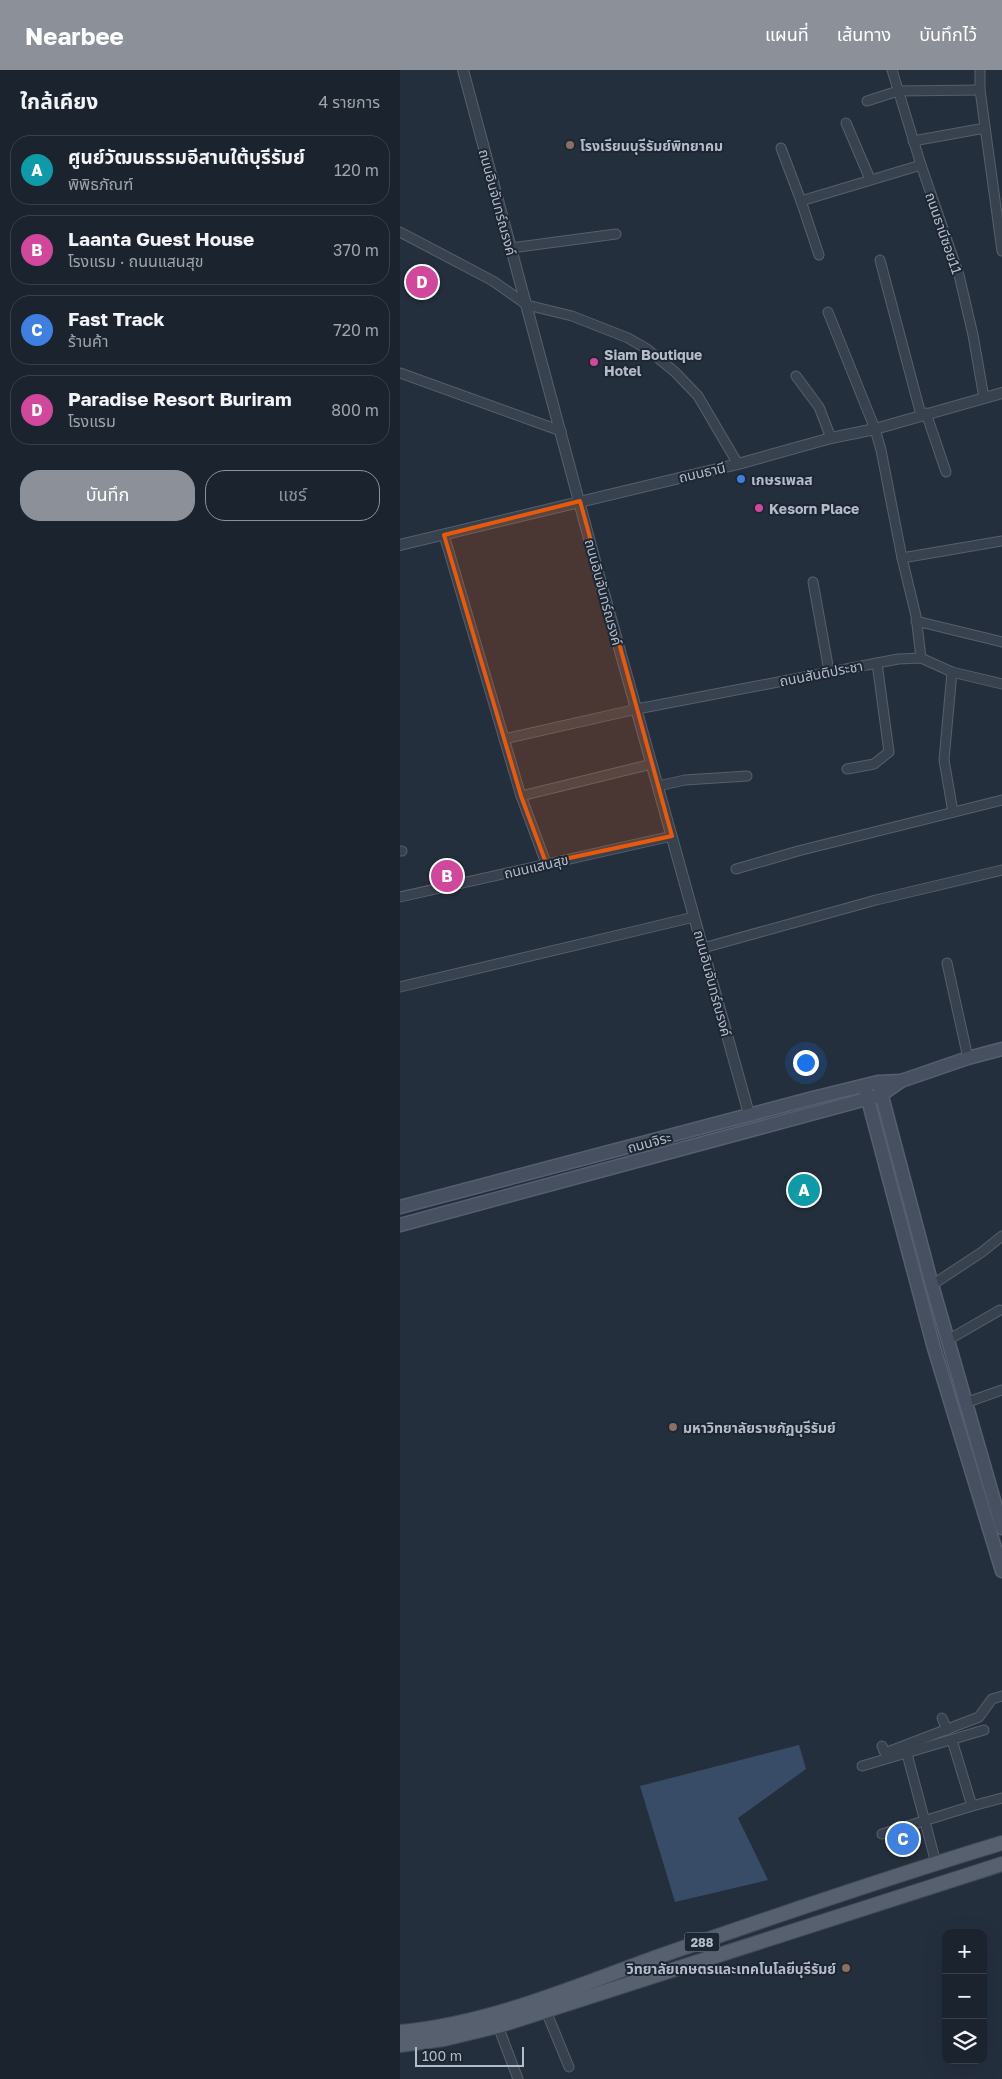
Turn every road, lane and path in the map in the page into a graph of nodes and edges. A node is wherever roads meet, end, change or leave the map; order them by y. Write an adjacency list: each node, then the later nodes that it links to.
1 (463, 70): 16 (street, ถนนอินจันทร์ณรงค์)
2 (892, 70): 5 (street, ถนนธานีซอย11)
3 (980, 70): 4 (street)
4 (980, 90): 5 (street); 8 (street)
5 (898, 91): 6 (street); 9 (street, ถนนธานีซอย11)
6 (867, 101)
7 (846, 123): 12 (street)
8 (985, 128): 9 (street); 17 (street)
9 (913, 141): 11 (street, ถนนธานีซอย11)
10 (781, 148): 13 (street)
11 (921, 165): 12 (street); 25 (street, ถนนธานีซอย11)
12 (870, 179): 13 (street)
13 (801, 201): 18 (street)
14 (400, 232): 20 (street)
15 (616, 234): 16 (street)
16 (511, 248): 20 (street, ถนนอินจันทร์ณรงค์)
17 (1002, 251)
18 (819, 255)
19 (880, 260): 26 (street)
20 (527, 305): 28 (street, ถนนอินจันทร์ณรงค์); 30 (street)
21 (828, 312): 27 (street)
22 (400, 373): 28 (street)
23 (796, 376): 29 (street)
24 (1002, 393): 25 (street, ถนนธานี)
25 (984, 398): 26 (street, ถนนธานี)
26 (924, 414): 27 (street, ถนนธานี); 31 (street)
27 (875, 429): 29 (street, ถนนธานี); 36 (street)
28 (561, 431): 32 (street, ถนนอินจันทร์ณรงค์)
29 (831, 438): 30 (street, ถนนธานี)
30 (738, 464): 32 (street, ถนนธานี)
31 (946, 472)
32 (580, 501): 33 (street, ถนนธานี); 45 (street, ถนนอินจันทร์ณรงค์)
33 (444, 535): 35 (street, ถนนธานี); 46 (street)
34 (1002, 541): 36 (street)
35 (400, 545)
36 (902, 558): 38 (street)
37 (813, 582): 42 (street)
38 (916, 621): 39 (street); 40 (street)
39 (1002, 642)
40 (920, 658): 41 (street, ถนนสันติประชา); 43 (street, ถนนสันติประชา)
41 (877, 662): 42 (street, ถนนสันติประชา); 48 (street)
42 (829, 671): 45 (street, ถนนสันติประชา)
43 (952, 672): 44 (street, ถนนสันติประชา); 53 (street)
44 (1002, 684)
45 (637, 709): 46 (street, ถนนสันติประชา); 47 (street, ถนนอินจันทร์ณรงค์)
46 (504, 739): 51 (street)
47 (652, 764): 50 (street, ถนนอินจันทร์ณรงค์); 51 (street)
48 (847, 769)
49 (747, 776): 50 (street)
50 (658, 786): 54 (street, ถนนอินจันทร์ณรงค์)
51 (521, 796): 55 (street)
52 (1002, 800): 53 (street)
53 (953, 812): 56 (street)
54 (672, 836): 55 (street, ถนนแสนสุข); 59 (street, ถนนอินจันทร์ณรงค์)
55 (546, 863): 58 (street, ถนนแสนสุข)
56 (736, 869)
57 (1002, 870): 60 (street)
58 (400, 897)
59 (694, 916): 60 (street, ถนนอินจันทร์ณรงค์); 62 (street)
60 (703, 948): 70 (street, ถนนอินจันทร์ณรงค์)
61 (947, 963): 64 (street)
62 (400, 987)
63 (1002, 1048): 64 (main road, ถนนจิระ)
64 (968, 1058): 65 (main road, ถนนจิระ)
65 (901, 1081): 66 (main road, ถนนจิระ); 68 (main road, ถนนจิระ)
66 (878, 1082): 67 (main road, ถนนจิระ); 68 (main road)
67 (864, 1085): 69 (main road); 70 (main road, ถนนจิระ)
68 (881, 1095): 69 (main road, ถนนจิระ); 78 (main road)
69 (868, 1099): 73 (main road, ถนนจิระ); 84 (main road)
70 (749, 1114): 71 (main road, ถนนจิระ)
71 (503, 1179): 72 (main road, ถนนจิระ); 73 (main road)
72 (486, 1184): 74 (main road); 75 (main road, ถนนจิระ)
73 (508, 1195): 74 (main road, ถนนจิระ)
74 (490, 1200): 76 (main road, ถนนจิระ)
75 (400, 1207)
76 (400, 1225)
77 (1000, 1242): 78 (street)
78 (932, 1285): 80 (main road)
79 (1000, 1310): 80 (street)
80 (948, 1340): 82 (main road)
81 (1002, 1390): 82 (street)
82 (965, 1403): 83 (main road)
83 (1002, 1528)
84 (1002, 1571)
85 (1002, 1696): 87 (street)
86 (942, 1718): 87 (street)
87 (947, 1730): 90 (street)
88 (984, 1730): 89 (street)
89 (952, 1740): 91 (street); 94 (street)
90 (882, 1746)
91 (907, 1754): 92 (street); 95 (street)
92 (862, 1766)
93 (1002, 1798): 94 (street)
94 (972, 1806): 95 (street)
95 (925, 1820): 96 (street); 99 (street)
96 (882, 1834)
97 (1002, 1834): 99 (main road)
98 (1002, 1843): 99 (main road, 288)
99 (938, 1863): 105 (main road, 288)
100 (1002, 1864): 102 (main road, 288)
101 (1002, 1874): 102 (main road)
102 (919, 1890): 103 (main road, 288)
103 (546, 2011): 104 (main road, 288); 107 (street)
104 (498, 2026): 106 (main road, 288); 108 (street)
105 (400, 2032)
106 (400, 2045)
107 (569, 2068)
108 (518, 2079)

